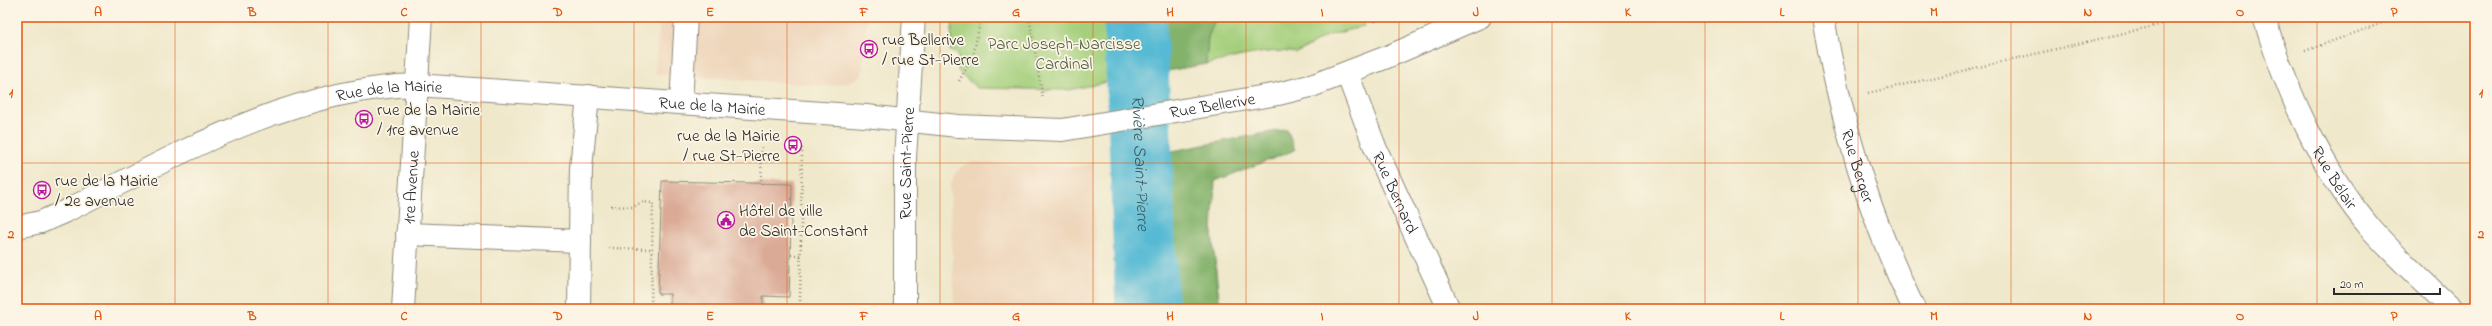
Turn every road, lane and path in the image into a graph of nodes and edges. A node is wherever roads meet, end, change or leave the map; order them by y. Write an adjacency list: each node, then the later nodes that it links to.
1 (421, 17): 16 (street, 1re Avenue)
2 (686, 17): 20 (street)
3 (914, 17): 21 (street, Rue Saint-Pierre)
4 (982, 17): 15 (path)
5 (1029, 17): 18 (path)
6 (1374, 17): 12 (path)
7 (1480, 17): 14 (street, Rue Bellerive)
8 (1823, 17): 41 (street, Rue Berger)
9 (2193, 17): 17 (path)
10 (2264, 17): 42 (street, Rue Bélair)
11 (2399, 17): 13 (path)
12 (1376, 24)
13 (2301, 52)
14 (1347, 73): 21 (street, Rue Bellerive); 40 (street, Rue Bernard)
15 (960, 81)
16 (416, 85): 19 (street, Rue de la Mairie); 26 (street, Rue de la Mairie); 27 (street, 1re Avenue)
17 (1866, 93)
18 (1042, 94)
19 (588, 96): 20 (street, Rue de la Mairie); 28 (street)
20 (681, 103): 21 (street, Rue de la Mairie)
21 (907, 121): 39 (street, Rue Saint-Pierre)
22 (762, 144): 24 (path)
23 (802, 146): 32 (path)
24 (761, 184)
25 (632, 207): 30 (path)
26 (17, 227)
27 (407, 234): 28 (street); 34 (street, 1re Avenue)
28 (580, 241): 35 (street)
29 (630, 249): 30 (path)
30 (652, 250): 36 (path)
31 (791, 255): 32 (path)
32 (800, 255): 38 (path)
33 (763, 308): 37 (path)
34 (403, 309)
35 (580, 309)
36 (651, 309)
37 (791, 309)
38 (800, 309)
39 (905, 309)
40 (1449, 309)
41 (1914, 309)
42 (2452, 309)

